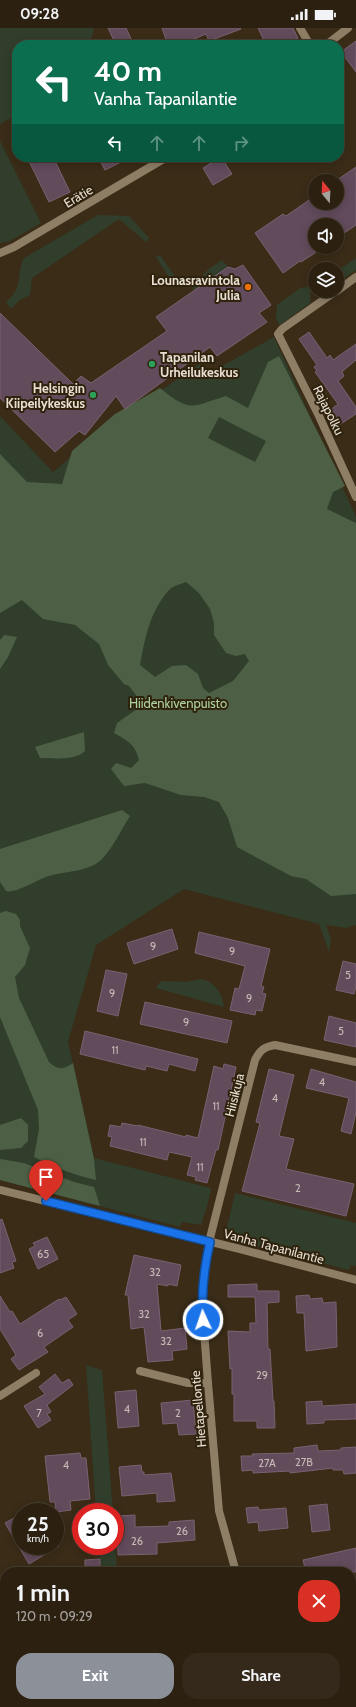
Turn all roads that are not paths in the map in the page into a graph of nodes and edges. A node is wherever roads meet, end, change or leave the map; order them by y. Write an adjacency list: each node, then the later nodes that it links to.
1 (300, 28): 3 (street)
2 (348, 28): 4 (street)
3 (307, 40)
4 (332, 40)
5 (158, 162): 6 (street, Erätie)
6 (0, 253)
7 (356, 277): 8 (street)
8 (344, 286)
9 (327, 298): 10 (street, Rajapolku)
10 (356, 495)
11 (356, 1062): 13 (street, Hiisikuja)
12 (0, 1190): 13 (street, Vanha Tapanilantie)
13 (210, 1242): 14 (street, Vanha Tapanilantie); 17 (street, Hietapellontie)
14 (356, 1280)
15 (140, 1371): 17 (street)
16 (36, 1373): 18 (street)
17 (208, 1382): 19 (street, Hietapellontie)
18 (0, 1396)
19 (235, 1567)

